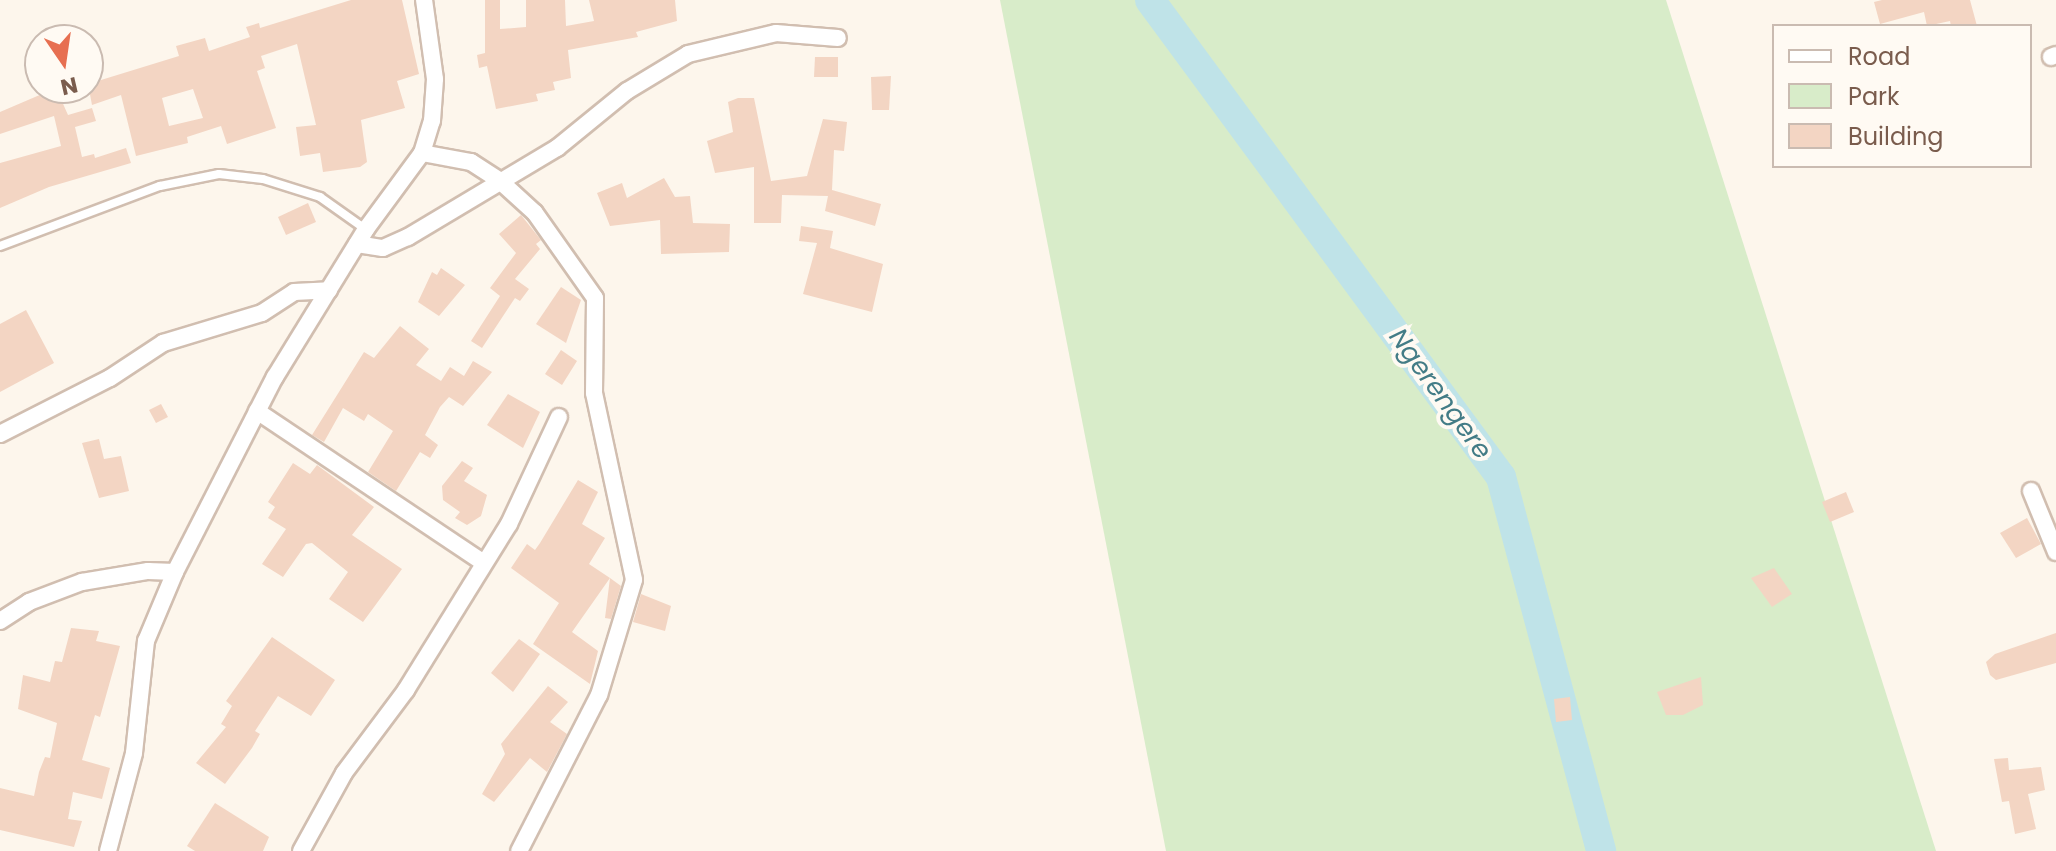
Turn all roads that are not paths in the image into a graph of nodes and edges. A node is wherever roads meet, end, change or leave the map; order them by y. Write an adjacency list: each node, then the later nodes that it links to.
1 (424, 0): 3 (street)
2 (838, 38): 4 (street)
3 (422, 153): 4 (street); 5 (street)
4 (500, 181): 6 (street); 19 (street)
5 (366, 229): 6 (street); 7 (lane)
6 (357, 244): 8 (street)
7 (0, 246)
8 (329, 290): 9 (street); 11 (street)
9 (257, 411): 14 (street); 15 (street)
10 (559, 417): 14 (street)
11 (0, 434)
12 (2031, 491): 13 (street)
13 (2056, 552)
14 (484, 563): 18 (street)
15 (175, 572): 16 (street); 17 (street)
16 (0, 621)
17 (108, 851)
18 (301, 851)
19 (519, 851)

